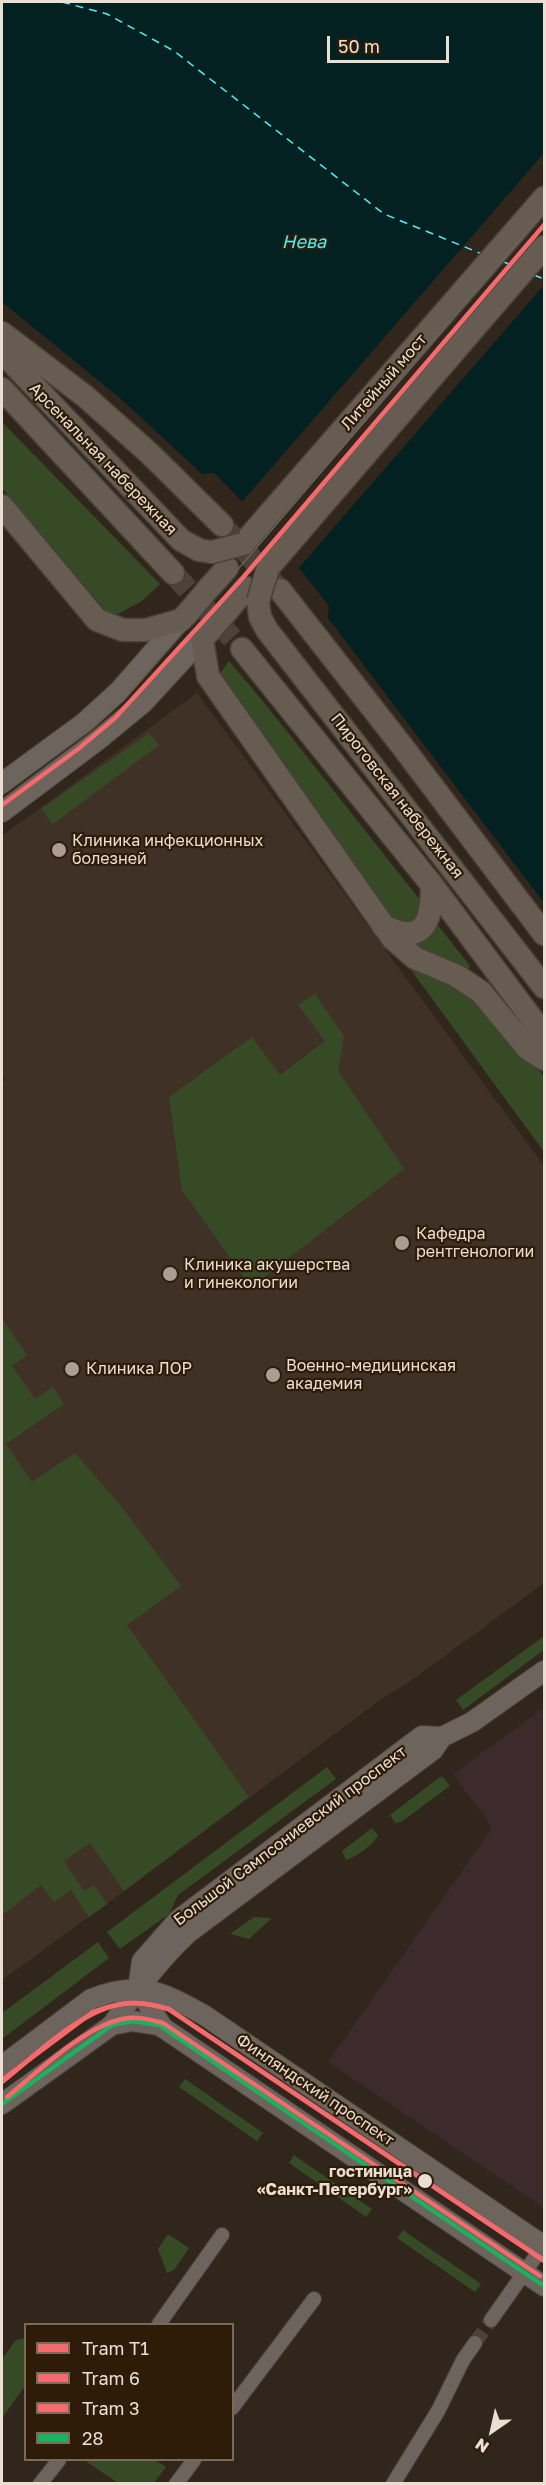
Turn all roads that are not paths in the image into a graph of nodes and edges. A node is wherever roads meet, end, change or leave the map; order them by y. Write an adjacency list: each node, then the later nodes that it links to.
1 (544, 198): 8 (main road, Литейный мост)
2 (544, 247): 11 (main road, Литейный мост, bridge)
3 (2, 333): 7 (main road, Арсенальная набережная)
4 (2, 352): 8 (main road, Арсенальная набережная)
5 (2, 389): 9 (main road, Арсенальная набережная)
6 (2, 506): 12 (main road)
7 (222, 525)
8 (219, 560): 12 (main road, Литейный мост, bridge)
9 (173, 573)
10 (280, 590): 21 (main road, Пироговская набережная)
11 (252, 595): 13 (main road, bridge); 22 (main road, Пироговская набережная)
12 (184, 617): 17 (main road)
13 (204, 637): 15 (main road); 16 (main road)
14 (242, 649): 19 (main road, Пироговская набережная)
15 (168, 675): 16 (main road); 18 (main road)
16 (208, 676): 20 (main road)
17 (2, 783)
18 (2, 812)
19 (432, 885): 20 (main road, Пироговская набережная); 23 (main road, Пироговская набережная)
20 (383, 926): 24 (main road)
21 (544, 934)
22 (544, 987)
23 (544, 1035)
24 (544, 1059)
25 (544, 1671): 26 (main road, Большой Сампсониевский проспект)
26 (138, 1988): 27 (main road); 28 (main road); 29 (main road); 32 (main road, Финляндский проспект)
27 (112, 2025): 28 (main road, Финляндский проспект); 30 (main road)
28 (163, 2028): 33 (main road, Финляндский проспект)
29 (2, 2066)
30 (2, 2104)
31 (222, 2235): 37 (street)
32 (544, 2246): 33 (street)
33 (524, 2272): 34 (main road, Финляндский проспект); 36 (street)
34 (544, 2286)
35 (314, 2299): 39 (street)
36 (491, 2320)
37 (160, 2323)
38 (475, 2343): 44 (street)
39 (234, 2405)
40 (57, 2461): 42 (street)
41 (193, 2461): 43 (street)
42 (40, 2484)
43 (176, 2484)
44 (393, 2484)

